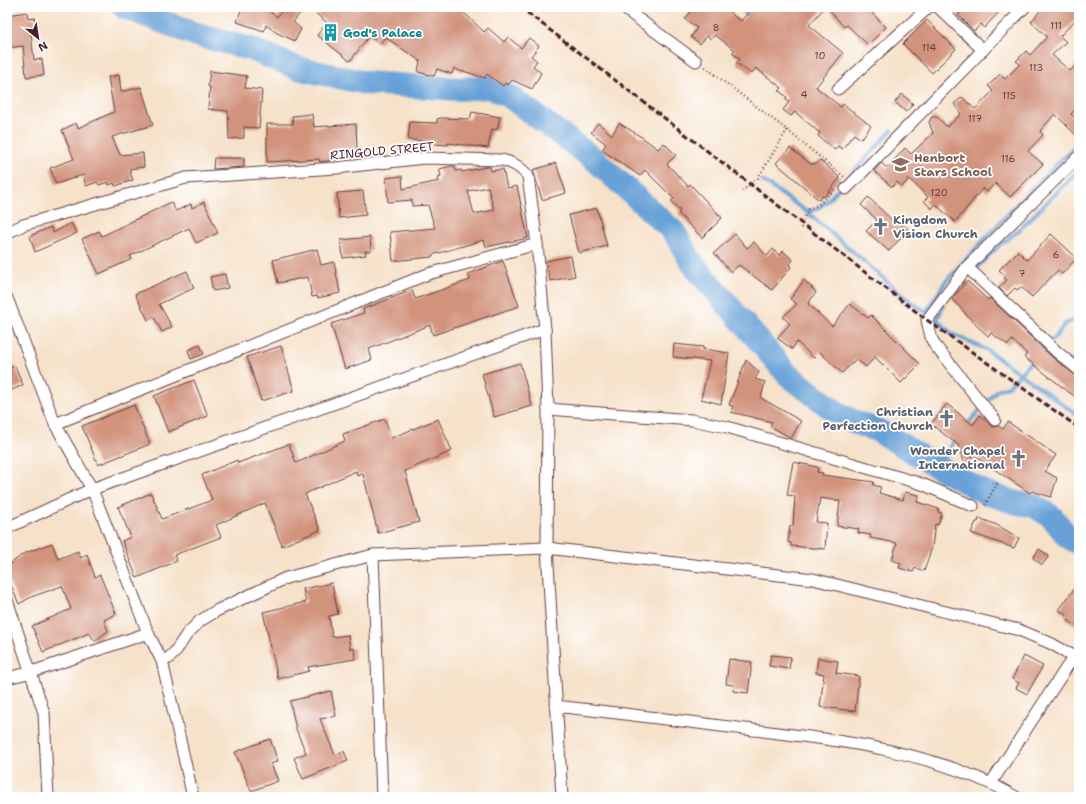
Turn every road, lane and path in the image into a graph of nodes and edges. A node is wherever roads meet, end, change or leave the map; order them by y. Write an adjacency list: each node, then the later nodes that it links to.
1 (622, 7): 6 (street)
2 (929, 7): 7 (street)
3 (938, 7): 5 (street)
4 (1025, 7): 5 (street)
5 (983, 50): 10 (street)
6 (696, 61): 8 (path)
7 (838, 89)
8 (787, 130): 10 (path); 11 (path)
9 (1079, 156): 15 (street)
10 (841, 187): 12 (path)
11 (742, 191)
12 (801, 228)
13 (7, 233): 14 (street, RINGOLD STREET)
14 (538, 244): 17 (street, RINGOLD STREET); 21 (street)
15 (967, 267): 18 (street); 20 (street)
16 (7, 298): 21 (street)
17 (545, 329): 19 (street, RINGOLD STREET); 23 (street)
18 (1079, 370)
19 (548, 409): 24 (street); 26 (street, RINGOLD STREET)
20 (995, 420)
21 (55, 424): 23 (street)
22 (991, 481): 24 (path)
23 (92, 490): 25 (street); 29 (street)
24 (973, 506)
25 (7, 528)
26 (547, 548): 27 (street); 30 (street); 34 (street, RINGOLD STREET)
27 (373, 555): 31 (street); 38 (street)
28 (7, 600): 32 (street)
29 (148, 633): 31 (street); 32 (street)
30 (1077, 658): 35 (street)
31 (162, 661): 37 (street)
32 (32, 672): 33 (street); 36 (street)
33 (7, 678)
34 (556, 706): 35 (street); 39 (street, RINGOLD STREET)
35 (991, 783): 40 (street)
36 (48, 797)
37 (193, 797)
38 (382, 797)
39 (562, 797)
40 (1016, 797)

